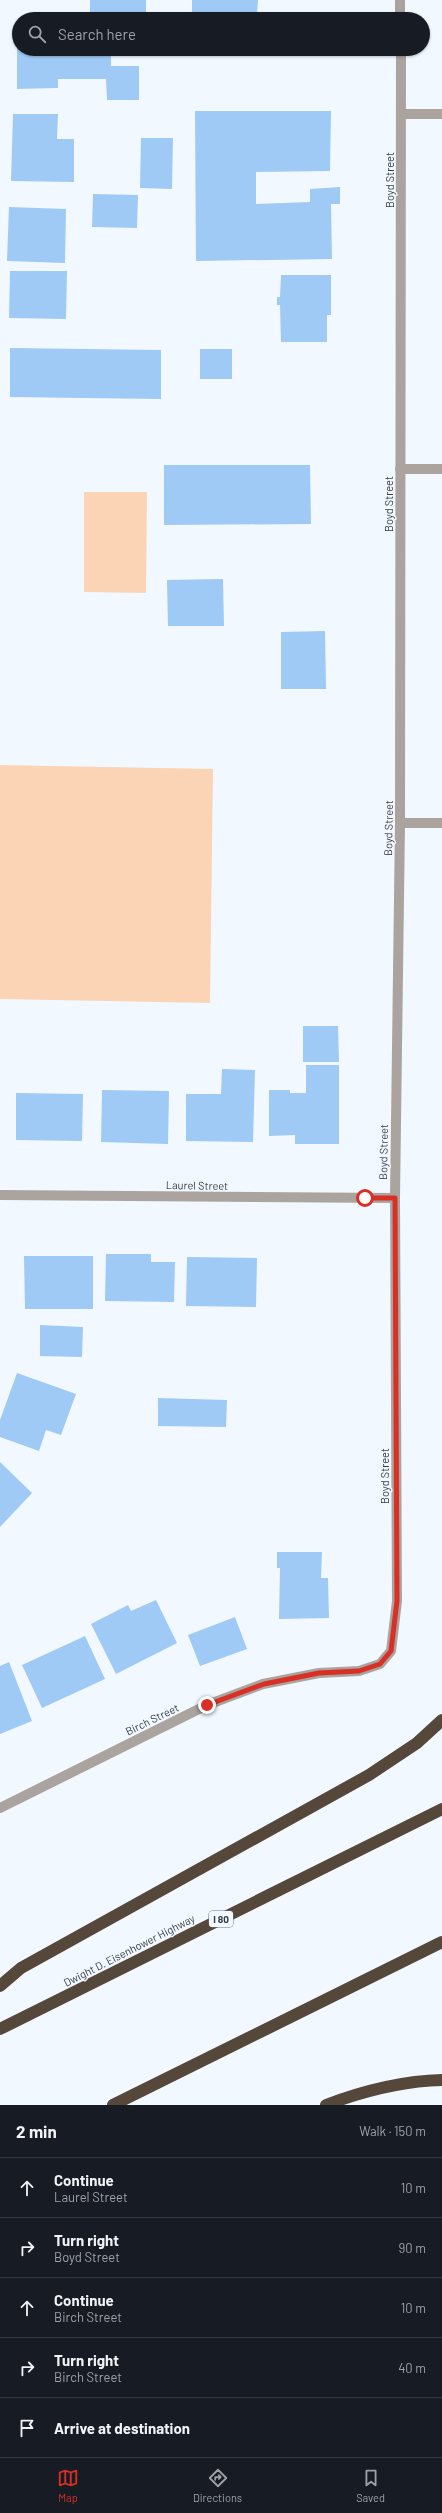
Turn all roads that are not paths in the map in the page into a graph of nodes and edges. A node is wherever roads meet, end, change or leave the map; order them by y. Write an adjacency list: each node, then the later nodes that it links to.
1 (400, 0): 2 (street)
2 (400, 12)
3 (401, 56): 4 (street, Boyd Street)
4 (402, 114): 5 (street); 6 (street, Boyd Street)
5 (442, 114)
6 (400, 469): 7 (street); 8 (street, Boyd Street)
7 (442, 469)
8 (400, 823): 9 (street); 11 (street, Boyd Street)
9 (442, 823)
10 (0, 1194): 11 (street, Laurel Street)
11 (395, 1198): 12 (street, Boyd Street)
12 (396, 1608): 14 (street, Birch Street)
13 (442, 1720): 17 (highway)
14 (0, 1808)
15 (442, 1809): 18 (highway, Dwight D. Eisenhower Highway / I 80)
16 (442, 1942): 20 (highway)
17 (0, 1986)
18 (0, 2029)
19 (442, 2080): 21 (highway)
20 (113, 2105)
21 (326, 2105)

